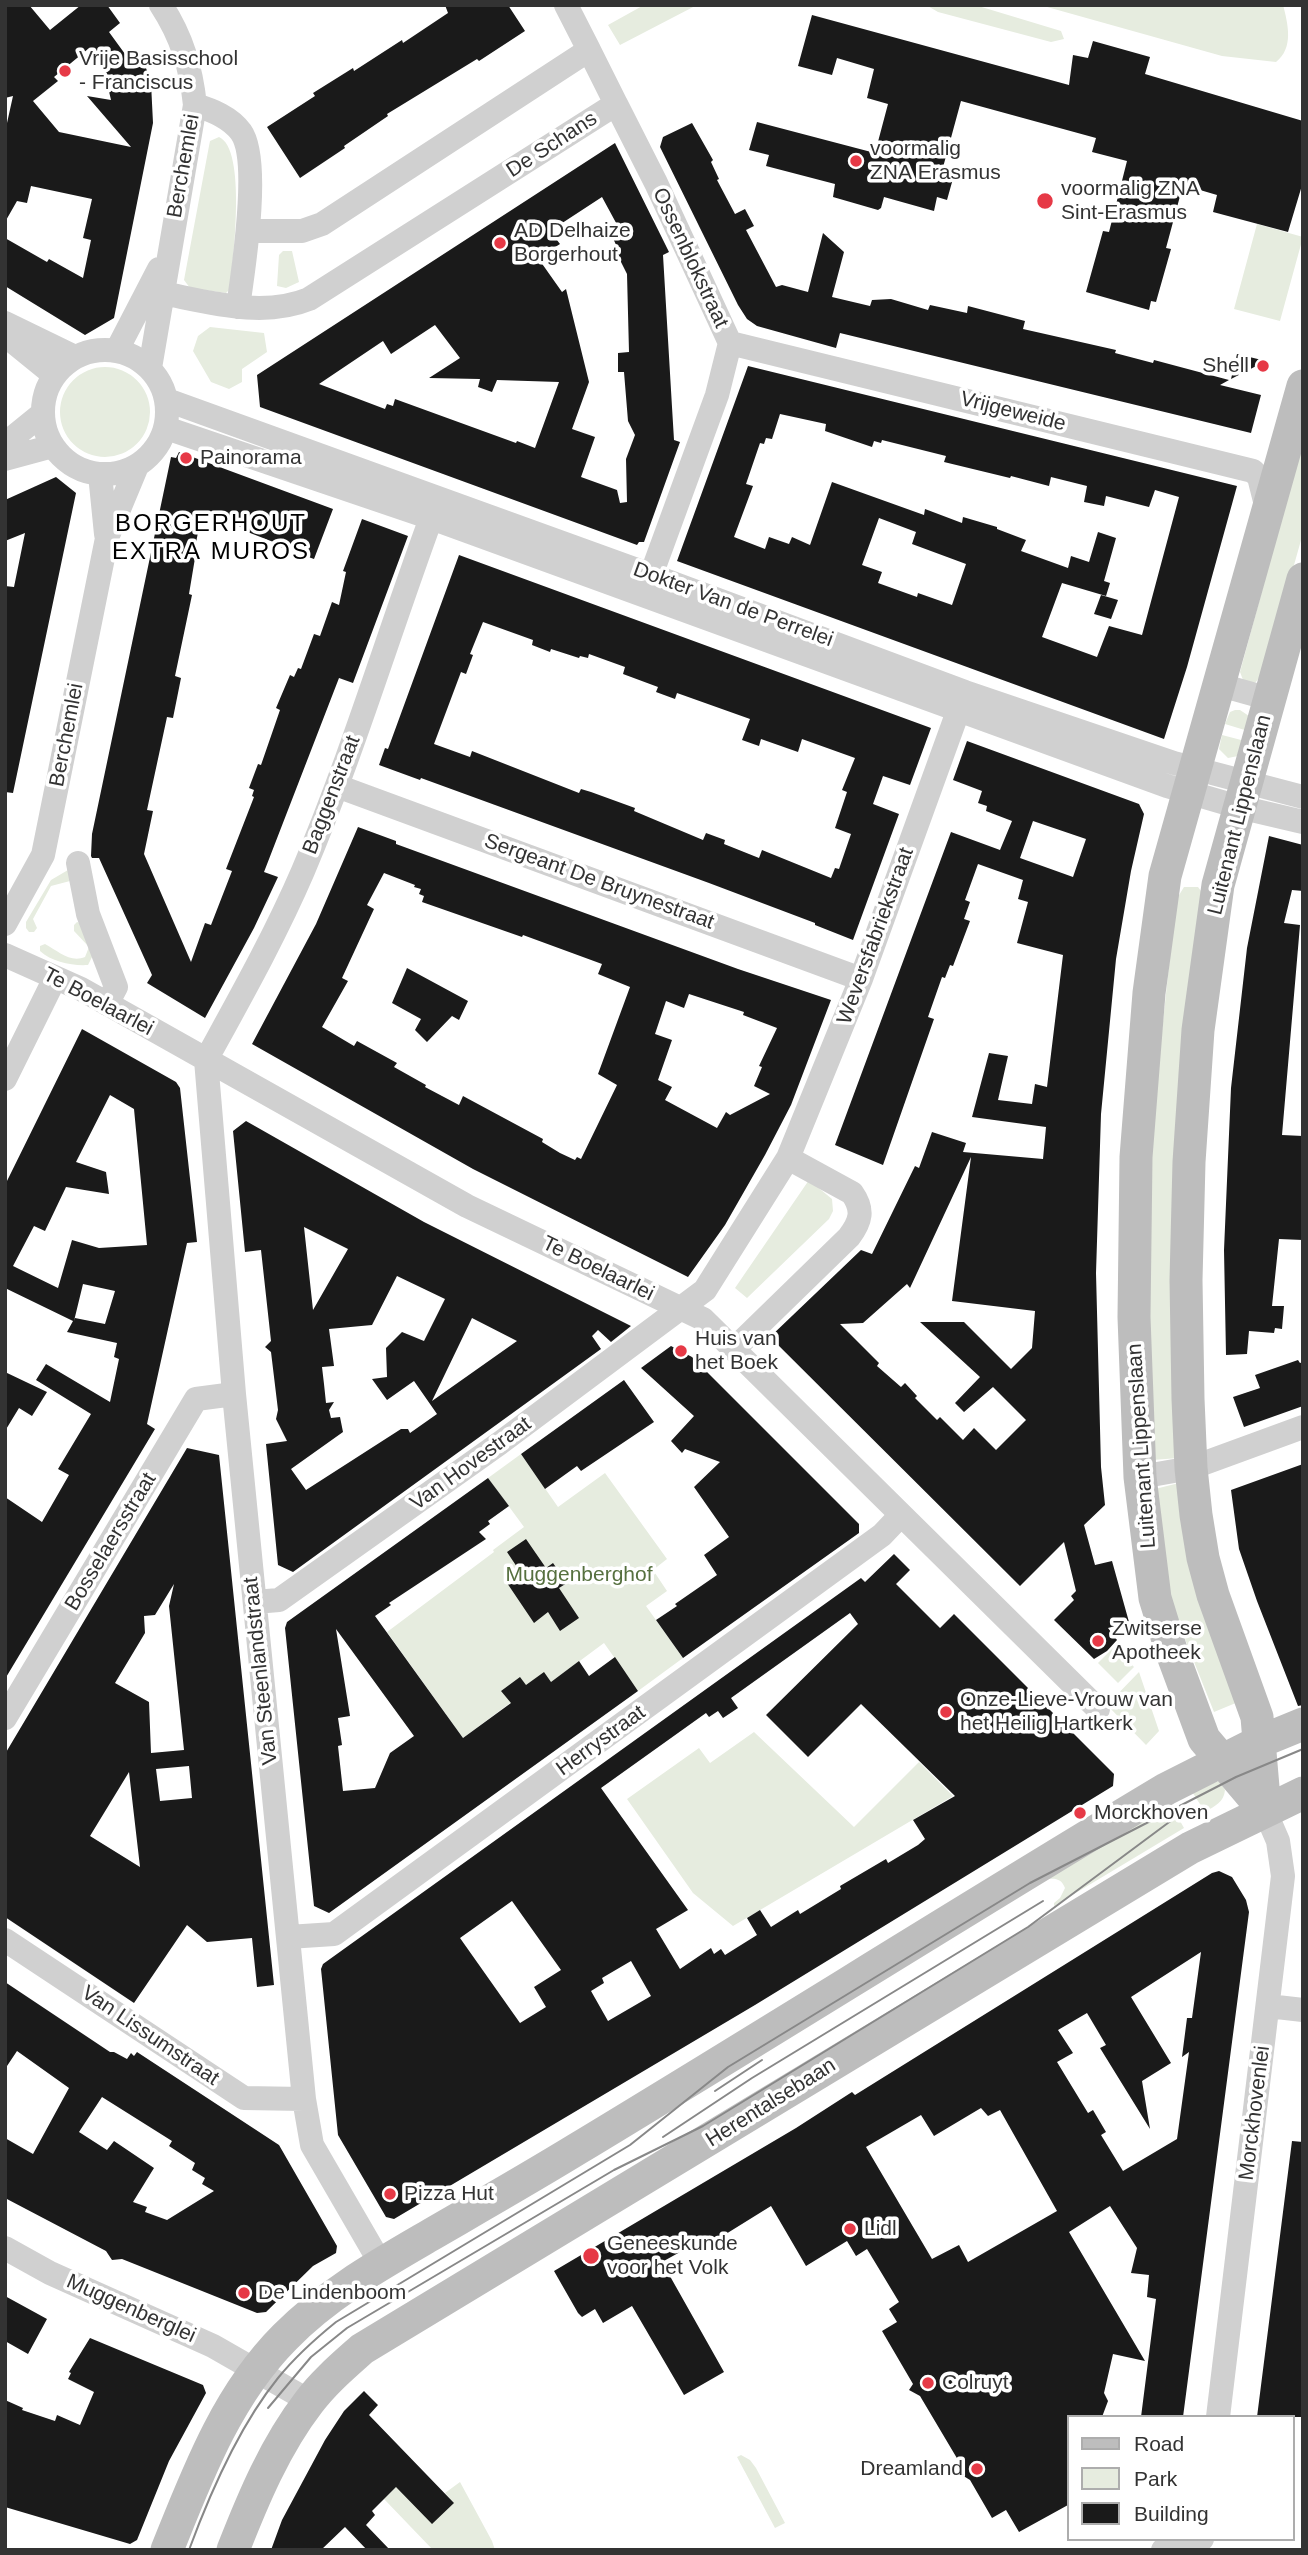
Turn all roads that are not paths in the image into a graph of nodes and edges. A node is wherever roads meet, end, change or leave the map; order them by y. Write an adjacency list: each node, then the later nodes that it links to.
1 (161, 5): 5 (street, Berchemlei)
2 (566, 5): 3 (street, De Schans)
3 (589, 50): 4 (street, De Schans); 6 (street)
4 (616, 104): 9 (street, De Schans); 12 (street, Ossenblokstraat)
5 (195, 105): 6 (street); 7 (street, Berchemlei)
6 (249, 231): 9 (street)
7 (169, 249): 8 (street, Berchemlei); 13 (street, Berchemlei)
8 (162, 293): 9 (street, De Schans); 15 (street, Berchemlei)
9 (238, 307)
10 (5, 323): 14 (street)
11 (5, 335): 16 (street)
12 (730, 343): 27 (street, Vrijgeweide); 30 (street, Ossenblokstraat)
13 (117, 350): 14 (street); 15 (street)
14 (75, 357): 16 (street)
15 (150, 368): 18 (street, Berchemlei)
16 (54, 375): 19 (street)
17 (1303, 386): 27 (main road, Luitenant Lippenslaan)
18 (167, 400): 20 (street, Berchemlei); 26 (street, Dokter Van de Perrelei)
19 (43, 413): 21 (street); 22 (street)
20 (166, 428): 24 (street, Berchemlei); 26 (street, Dokter Van de Perrelei)
21 (5, 444)
22 (53, 446): 23 (street); 25 (street)
23 (5, 459)
24 (137, 466): 25 (street); 28 (street, Berchemlei)
25 (100, 474): 28 (street, Berchemlei)
26 (435, 508): 30 (street, Dokter Van de Perrelei); 35 (street, Baggenstraat)
27 (1267, 512): 31 (main road, Luitenant Lippenslaan)
28 (107, 538): 42 (street, Berchemlei)
29 (1303, 579): 32 (main road, Luitenant Lippenslaan)
30 (648, 585): 33 (street, Dokter Van de Perrelei)
31 (1220, 685): 32 (street, Luitenant Lippenslaan); 34 (main road, Luitenant Lippenslaan)
32 (1270, 699): 36 (main road, Luitenant Lippenslaan)
33 (961, 701): 34 (street, Dokter Van de Perrelei); 45 (street, Weversfabriekstraat)
34 (1192, 781): 36 (street, Dokter Van de Perrelei); 40 (main road, Luitenant Lippenslaan)
35 (337, 786): 45 (street, Sergeant De Bruynestraat); 47 (street, Baggenstraat)
36 (1243, 795): 37 (street, Dokter Van de Perrelei); 38 (street, Dokter Van de Perrelei); 41 (main road, Luitenant Lippenslaan)
37 (1303, 797)
38 (1303, 822)
39 (78, 863): 46 (street)
40 (1165, 876): 41 (main road); 55 (main road, Luitenant Lippenslaan)
41 (1218, 885): 54 (main road, Luitenant Lippenslaan)
42 (5, 925)
43 (5, 955): 44 (street, Te Boelaarlei)
44 (55, 978): 46 (street, Te Boelaarlei); 48 (street)
45 (861, 979): 49 (street, Weversfabriekstraat)
46 (107, 1004): 47 (street, Te Boelaarlei)
47 (206, 1060): 50 (street, Te Boelaarlei); 52 (street, Van Steenlandstraat)
48 (5, 1079)
49 (788, 1158): 50 (street, Weversfabriekstraat); 51 (street)
50 (681, 1309): 51 (street, Te Boelaarlei); 57 (street, Van Hovestraat)
51 (734, 1349): 56 (street, Te Boelaarlei)
52 (234, 1394): 57 (street, Van Steenlandstraat); 59 (street, Bosselaersstraat)
53 (1303, 1427): 54 (street)
54 (1191, 1468): 55 (street); 61 (main road, Luitenant Lippenslaan)
55 (1140, 1477): 62 (main road, Luitenant Lippenslaan)
56 (901, 1515): 58 (street, Te Boelaarlei); 65 (street, Herrystraat)
57 (255, 1602): 65 (street, Van Steenlandstraat)
58 (1098, 1709)
59 (5, 1718)
60 (1303, 1724): 61 (main road)
61 (1259, 1742): 62 (main road); 64 (main road, Luitenant Lippenslaan)
62 (1222, 1760): 64 (main road, Luitenant Lippenslaan); 71 (main road)
63 (1303, 1793): 64 (main road, Herentalsebaan)
64 (1254, 1816): 67 (street, Morckhovenlei); 73 (main road, Herentalsebaan)
65 (288, 1937): 69 (street, Van Steenlandstraat)
66 (5, 1940): 69 (street, Van Lissumstraat)
67 (1268, 2006): 68 (street); 74 (street, Morckhovenlei)
68 (1303, 2010)
69 (304, 2099): 71 (street, Van Steenlandstraat)
70 (5, 2248): 72 (street, Muggenberglei)
71 (381, 2264): 72 (main road)
72 (258, 2369): 73 (street); 76 (main road)
73 (309, 2401): 77 (main road, Herentalsebaan)
74 (1218, 2415)
75 (1195, 2541): 78 (street)
76 (167, 2550)
77 (233, 2550)
78 (1163, 2550)

